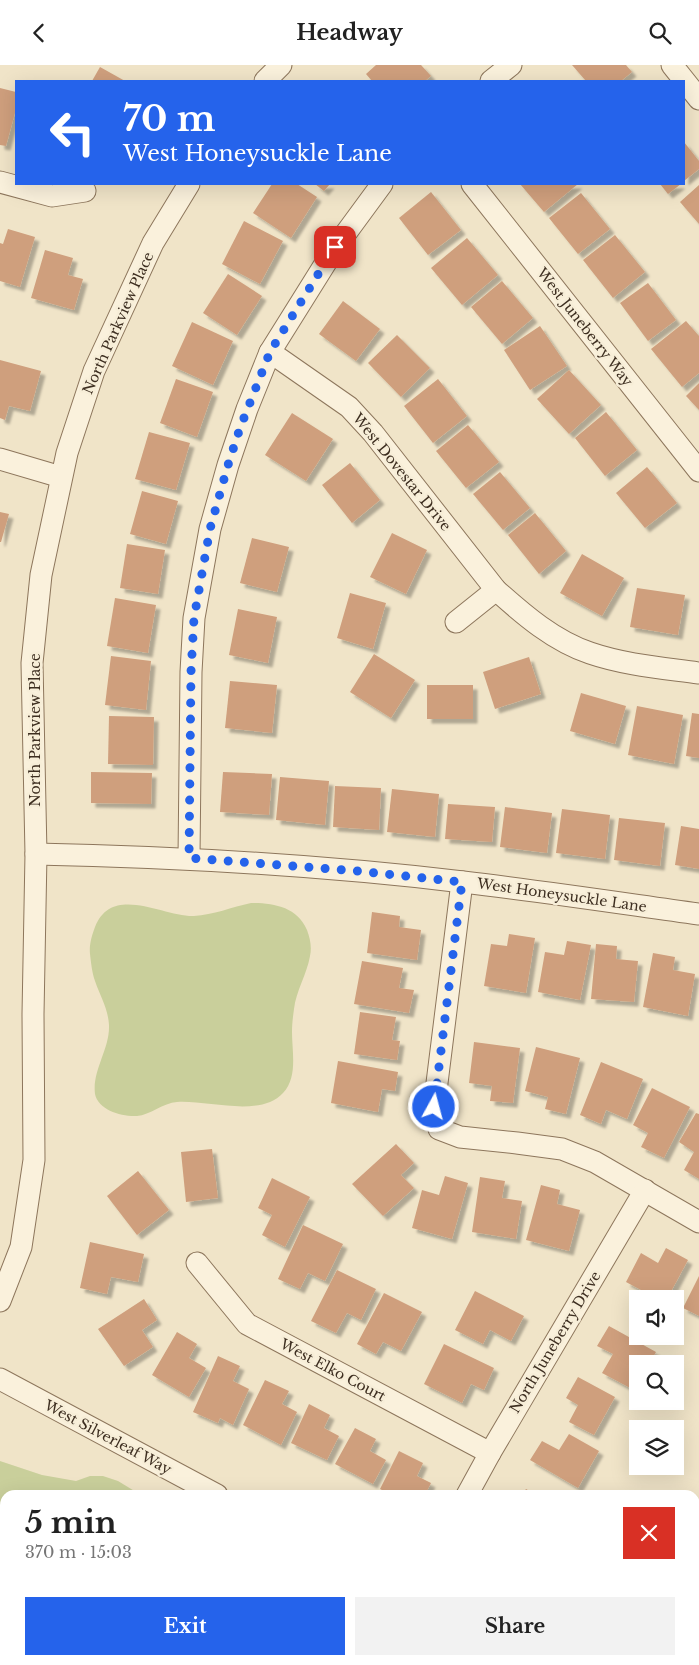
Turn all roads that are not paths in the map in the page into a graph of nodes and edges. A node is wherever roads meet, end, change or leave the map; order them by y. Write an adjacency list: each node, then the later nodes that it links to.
1 (281, 65): 4 (street)
2 (511, 65): 5 (street)
3 (672, 65): 6 (street)
4 (266, 80)
5 (492, 80)
6 (684, 80)
7 (685, 81): 8 (street)
8 (699, 99)
9 (0, 182): 13 (street)
10 (188, 185): 17 (street, North Parkview Place)
11 (381, 185): 14 (street)
12 (473, 185): 16 (street, West Juneberry Way)
13 (85, 191)
14 (270, 352): 18 (street, West Dovestar Drive); 22 (street)
15 (0, 459): 17 (street)
16 (699, 471)
17 (61, 477): 21 (street, North Parkview Place)
18 (496, 590): 19 (street); 20 (street, West Dovestar Drive)
19 (456, 622)
20 (699, 673)
21 (36, 854): 22 (street, West Honeysuckle Lane); 28 (street, North Parkview Place)
22 (189, 858): 23 (street, West Honeysuckle Lane)
23 (462, 882): 24 (street, West Honeysuckle Lane); 25 (street)
24 (699, 914)
25 (645, 1190): 26 (street); 30 (street, North Juneberry Drive)
26 (699, 1222)
27 (197, 1263): 30 (street, West Elko Court)
28 (0, 1301)
29 (0, 1379): 31 (street, West Silverleaf Way)
30 (490, 1453): 32 (street, North Juneberry Drive)
31 (208, 1490)
32 (470, 1490)

